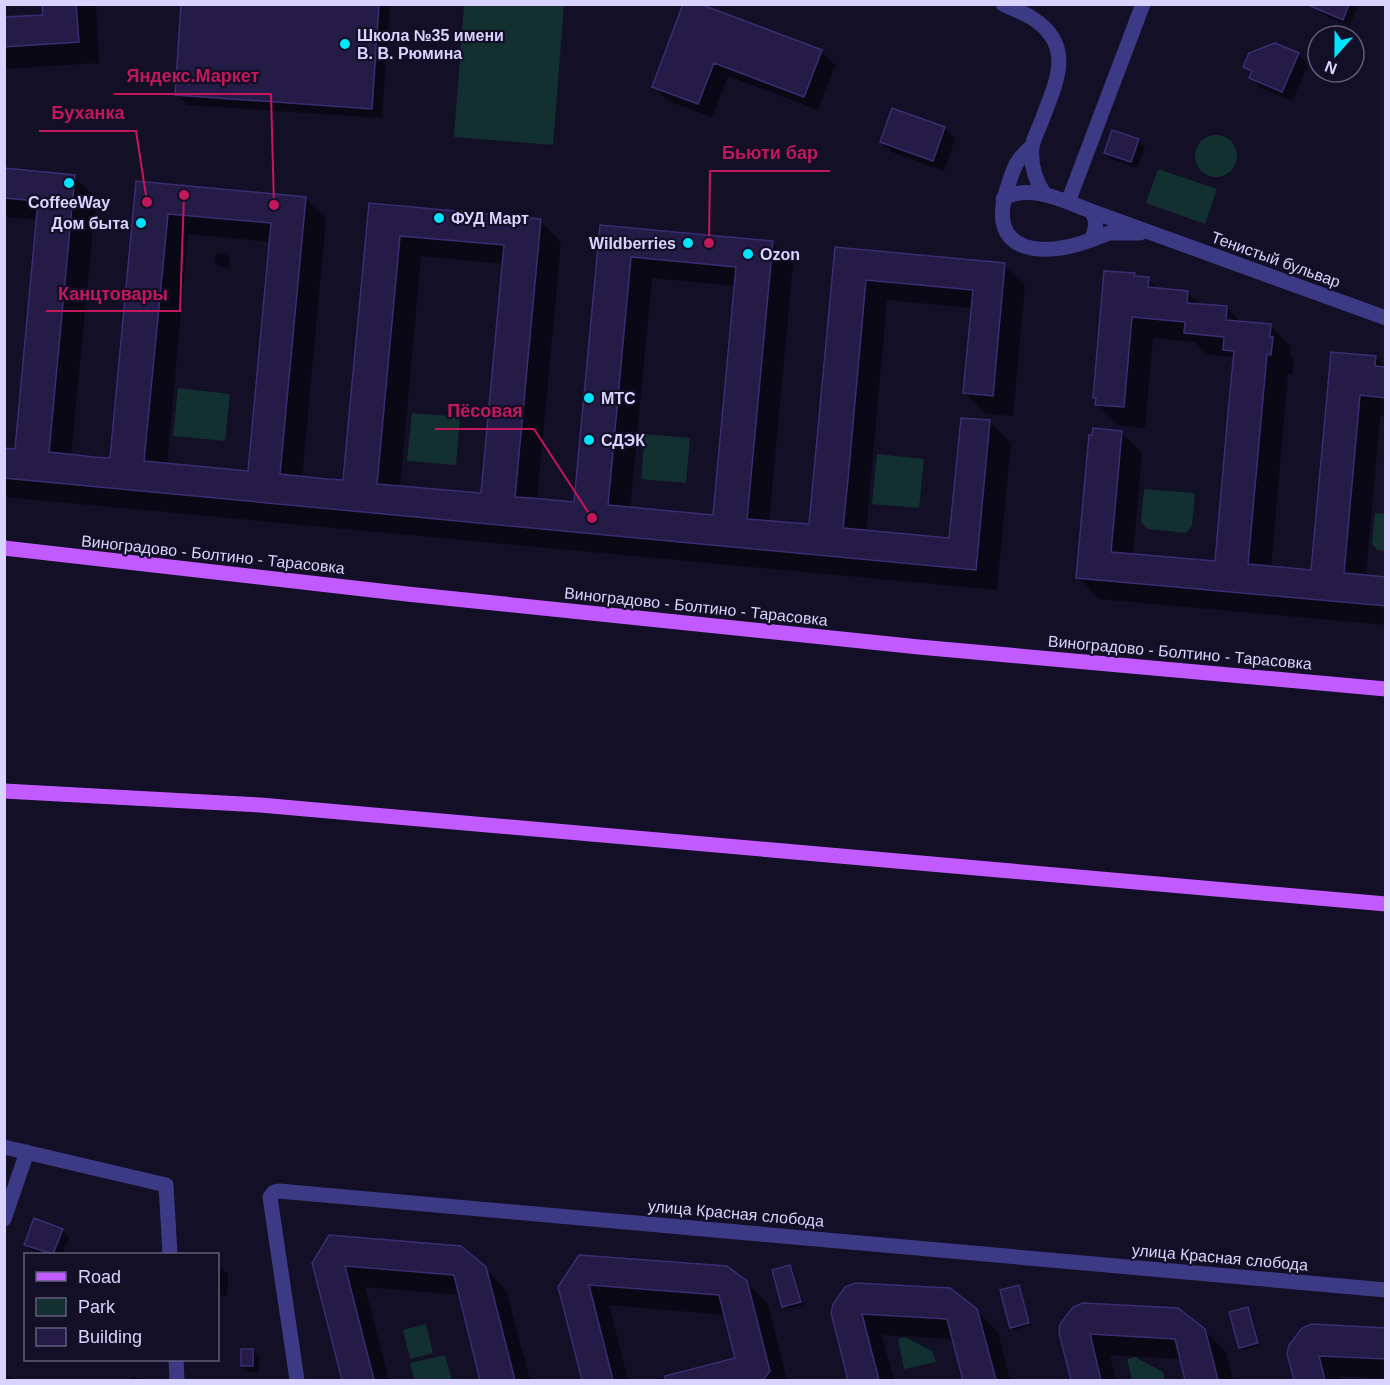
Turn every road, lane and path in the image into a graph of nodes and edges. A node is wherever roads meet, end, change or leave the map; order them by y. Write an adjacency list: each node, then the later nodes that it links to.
1 (1003, 4): 3 (street, Тенистый бульвар)
2 (1143, 4): 6 (street)
3 (1032, 146): 4 (street, Тенистый бульвар); 5 (street, Тенистый бульвар)
4 (1045, 195): 5 (street, Тенистый бульвар); 6 (street, Тенистый бульвар)
5 (1004, 199): 9 (street, Тенистый бульвар)
6 (1068, 202): 7 (street, Тенистый бульвар)
7 (1091, 211): 8 (street, Тенистый бульвар); 9 (street)
8 (1155, 234): 9 (street, Тенистый бульвар); 10 (street, Тенистый бульвар)
9 (1091, 240)
10 (1386, 318)
11 (4, 548): 12 (main road, Виноградово - Болтино - Тарасовка)
12 (1386, 689)
13 (4, 791): 14 (main road)
14 (1386, 904)
15 (4, 1147): 16 (street)
16 (27, 1152): 17 (street); 18 (street)
17 (4, 1219)
18 (170, 1253)
19 (1386, 1290): 22 (street, улица Красная слобода)
20 (176, 1361): 21 (street)
21 (177, 1380)
22 (297, 1380)

